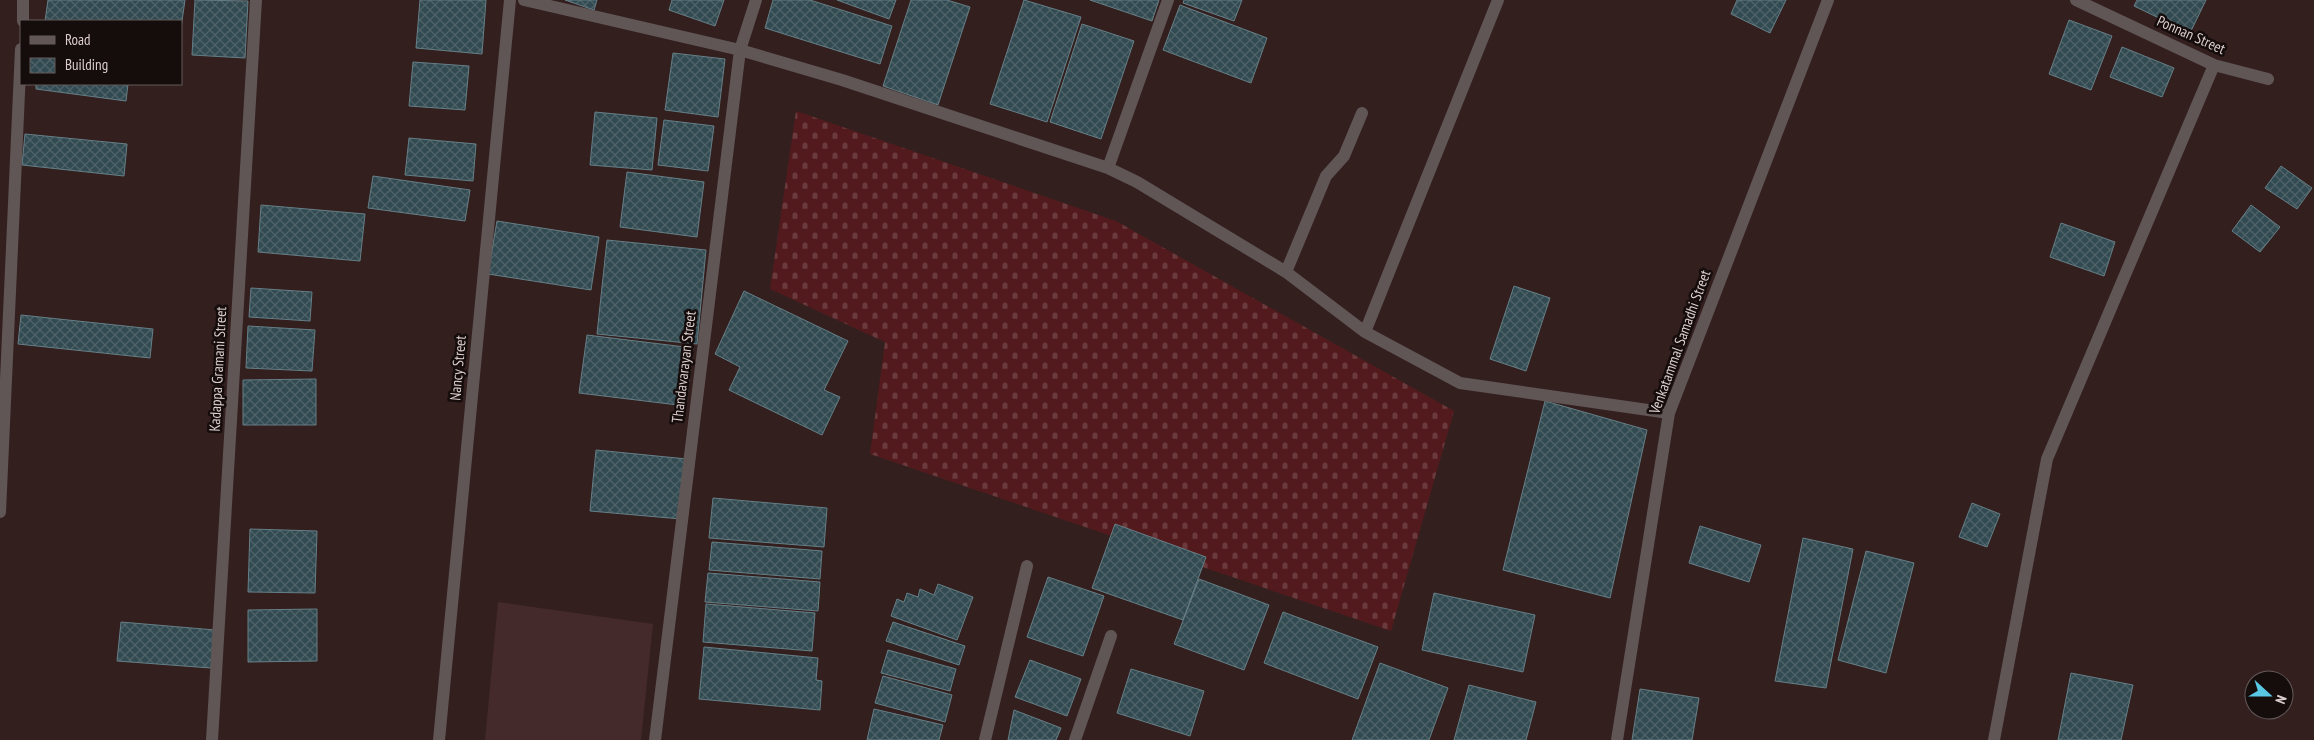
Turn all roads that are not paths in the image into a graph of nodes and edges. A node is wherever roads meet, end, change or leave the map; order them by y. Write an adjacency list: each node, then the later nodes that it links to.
1 (24, 0): 10 (street)
2 (256, 0): 23 (street, Kadappa Gramani Street)
3 (510, 0): 24 (street, Nancy Street)
4 (524, 0): 11 (street)
5 (756, 0): 11 (street, Thandavarayan Street)
6 (1168, 0): 16 (street)
7 (1498, 0): 18 (street)
8 (1828, 0): 19 (street, Venkatammal Samadhi Street)
9 (2076, 0): 12 (street, Ponnan Street)
10 (22, 20)
11 (740, 50): 16 (street); 25 (street, Thandavarayan Street)
12 (2214, 64): 14 (street, Ponnan Street); 29 (street)
13 (20, 71): 20 (street)
14 (2268, 79)
15 (1362, 113): 17 (street)
16 (1108, 168): 17 (street)
17 (1286, 272): 18 (street)
18 (1365, 332): 19 (street)
19 (1669, 413): 28 (street, Venkatammal Samadhi Street)
20 (0, 512)
21 (1027, 566): 26 (street)
22 (1111, 636): 27 (street)
23 (212, 740)
24 (440, 740)
25 (655, 740)
26 (985, 740)
27 (1074, 740)
28 (1617, 740)
29 (1994, 740)

